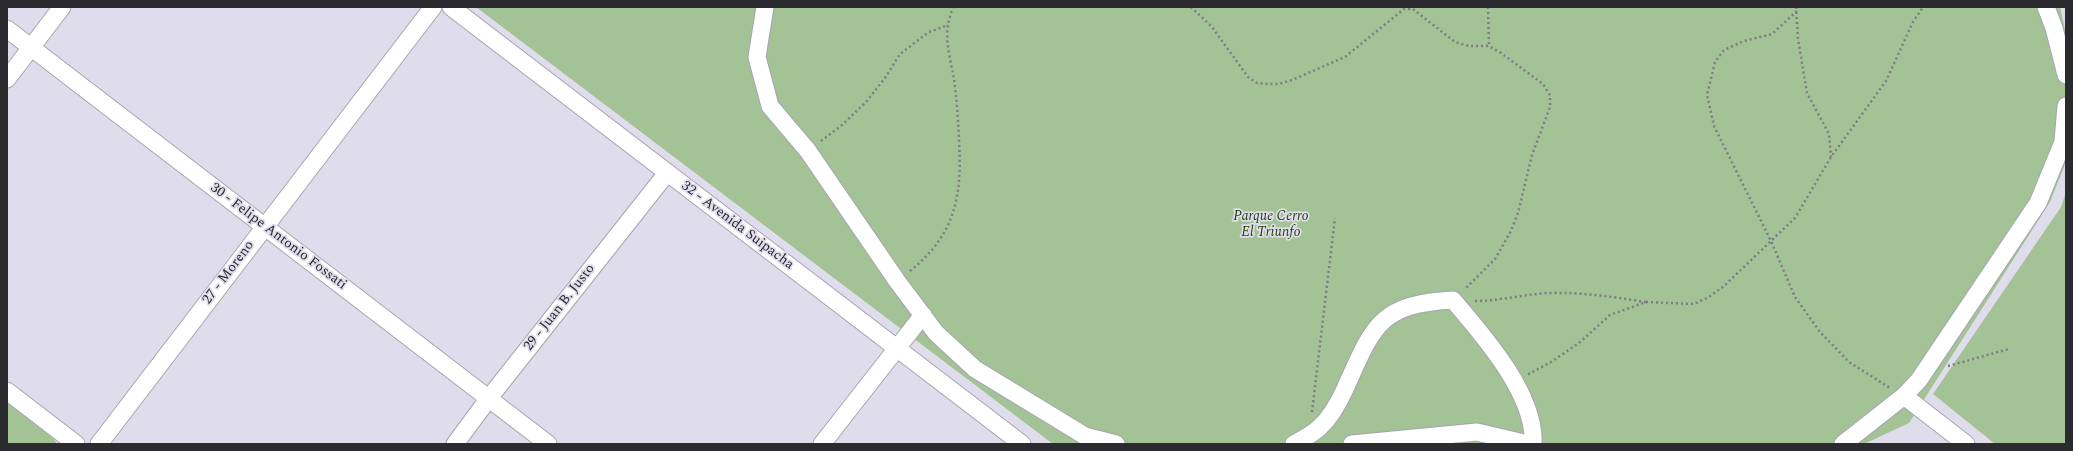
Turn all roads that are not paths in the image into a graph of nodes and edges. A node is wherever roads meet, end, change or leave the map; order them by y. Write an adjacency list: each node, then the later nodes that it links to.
1 (62, 7): 7 (street)
2 (433, 7): 12 (street, 27 - Moreno)
3 (451, 7): 11 (street, 32 - Avenida Suipacha)
4 (765, 7): 13 (street)
5 (2046, 7): 8 (street)
6 (7, 29): 7 (street, 30 - Felipe Antonio Fossati)
7 (31, 48): 9 (street); 12 (street, 30 - Felipe Antonio Fossati)
8 (2066, 75)
9 (7, 79)
10 (2066, 106): 16 (street)
11 (668, 172): 14 (street, 32 - Avenida Suipacha); 17 (street, 29 - Juan B. Justo)
12 (265, 227): 17 (street, 30 - Felipe Antonio Fossati); 19 (street, 27 - Moreno)
13 (923, 315): 14 (street); 24 (street)
14 (896, 347): 22 (street); 23 (street, 32 - Avenida Suipacha)
15 (7, 391): 18 (street)
16 (1904, 396): 29 (street); 30 (street)
17 (488, 398): 20 (street, 29 - Juan B. Justo); 21 (street, 30 - Felipe Antonio Fossati)
18 (76, 444)
19 (99, 444)
20 (455, 444)
21 (548, 444)
22 (822, 444)
23 (1022, 444)
24 (1116, 444)
25 (1294, 444): 28 (street)
26 (1352, 444): 27 (street)
27 (1528, 444)
28 (1533, 444)
29 (1843, 444)
30 (1966, 444)

